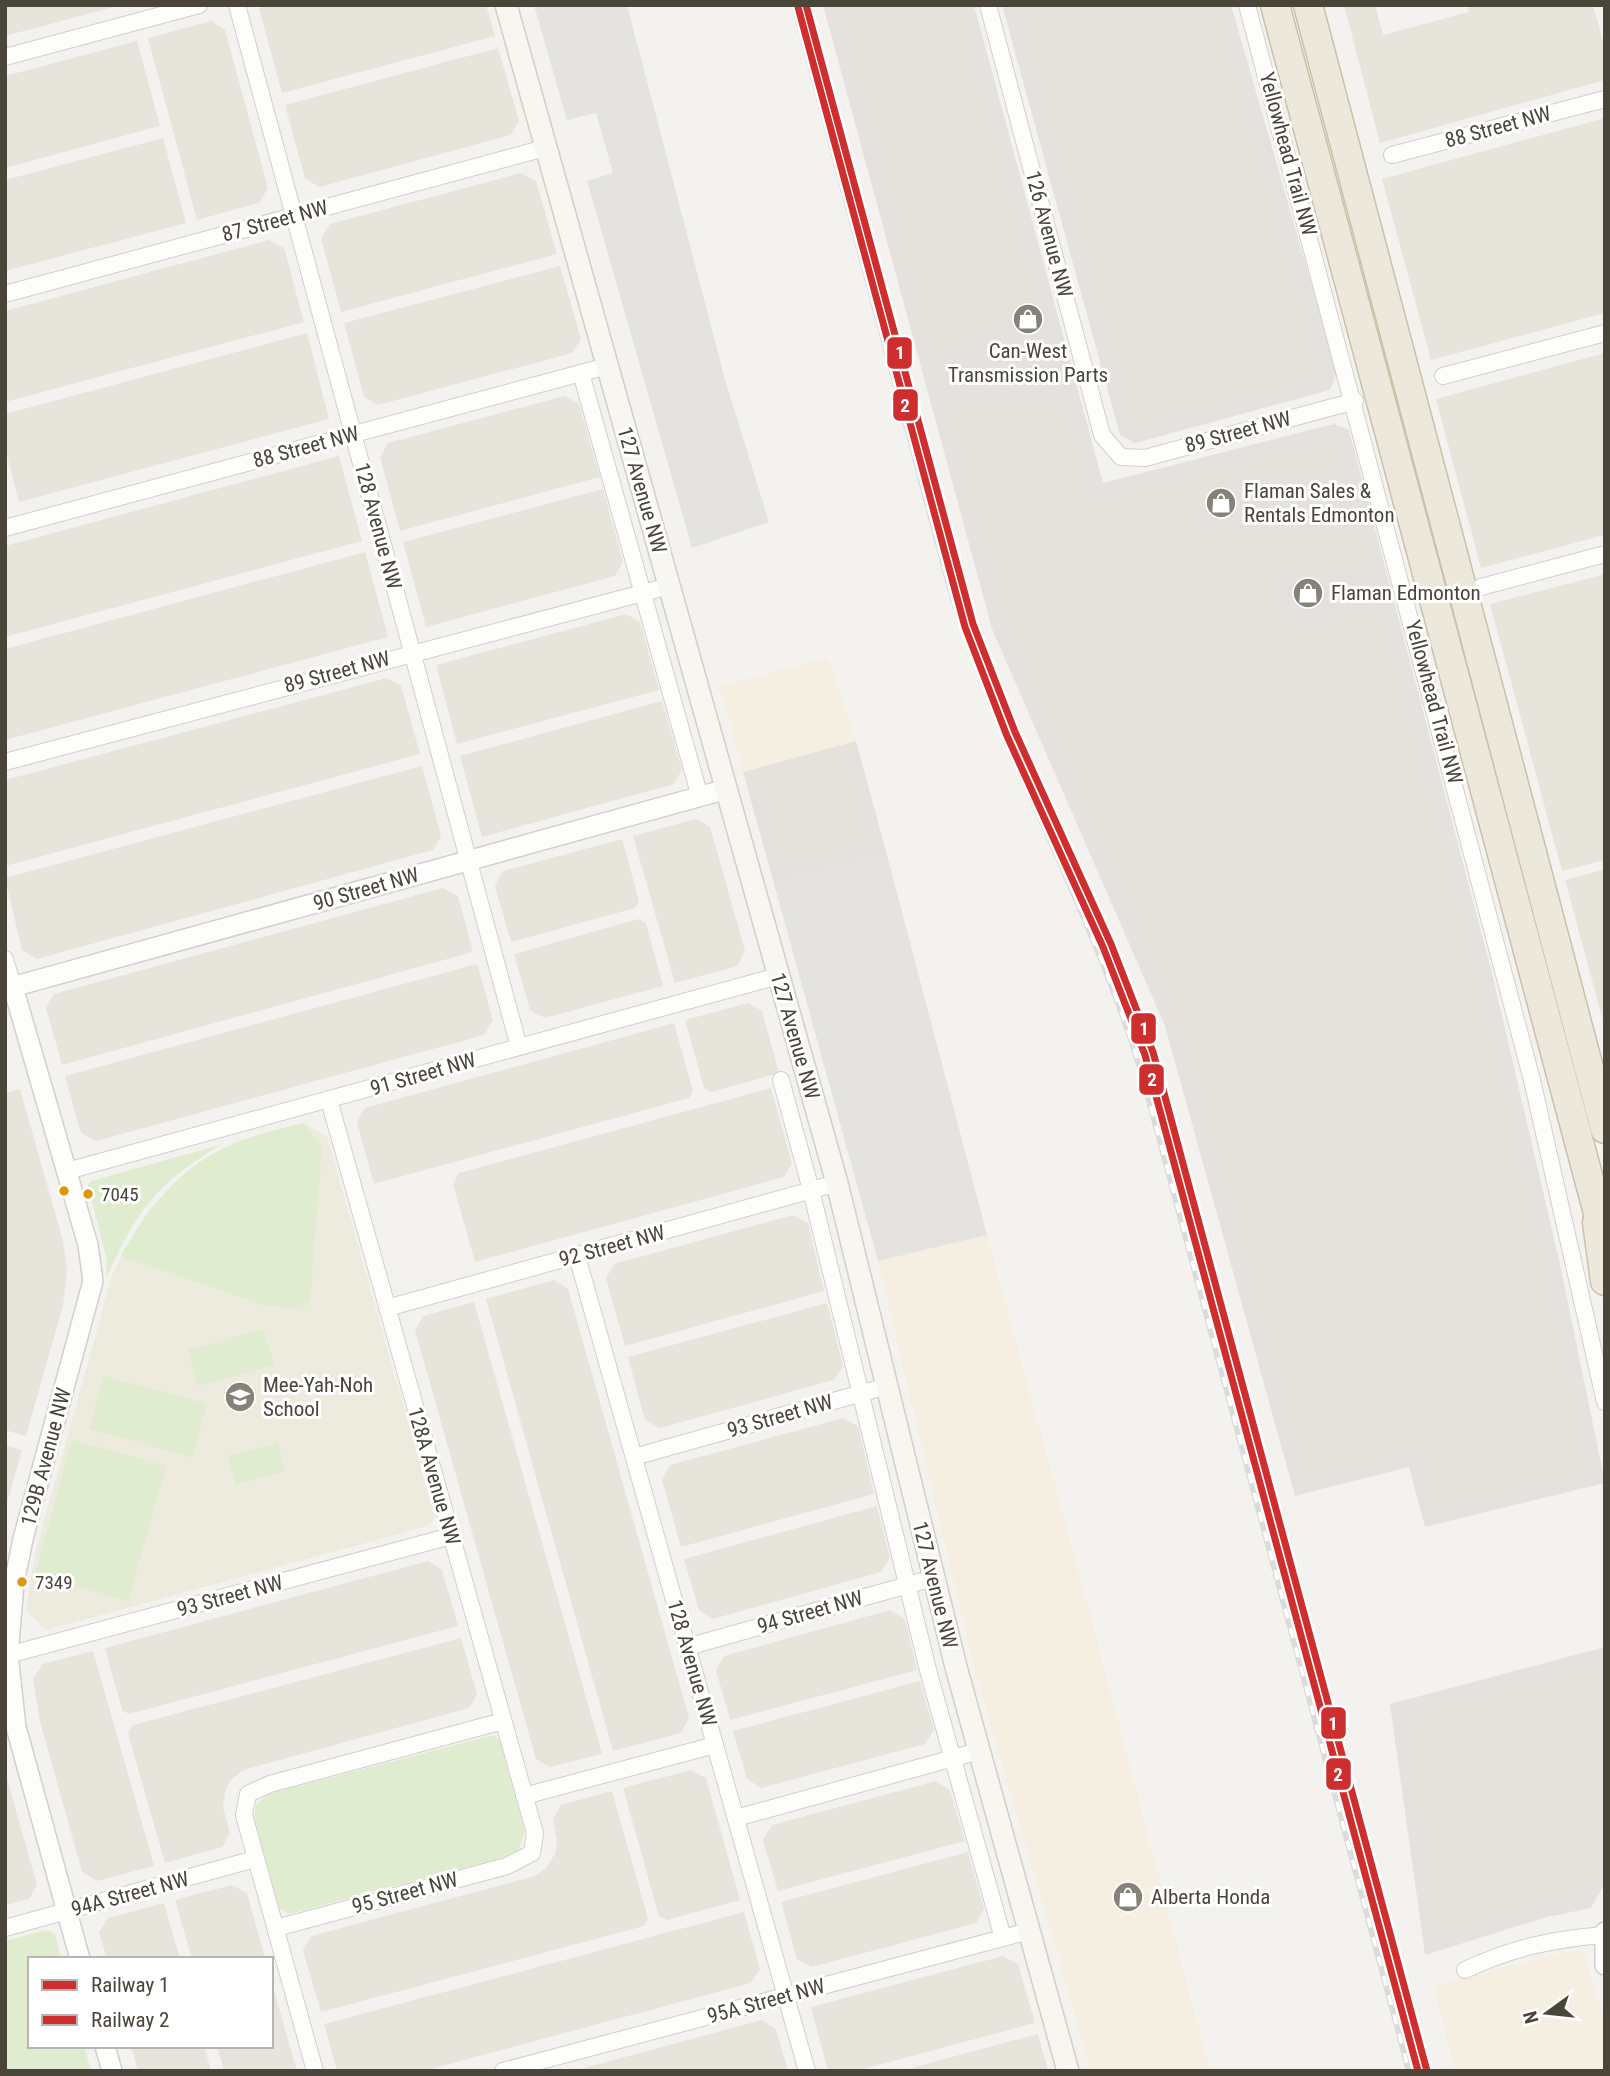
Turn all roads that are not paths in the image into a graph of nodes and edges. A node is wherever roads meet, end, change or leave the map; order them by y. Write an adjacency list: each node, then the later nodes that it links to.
1 (199, 5): 8 (street)
2 (237, 5): 12 (street, 128 Avenue NW)
3 (506, 5): 10 (main road, 127 Avenue NW)
4 (988, 5): 20 (street, 126 Avenue NW)
5 (1247, 5): 18 (street, Yellowhead Trail NW)
6 (1275, 5): 41 (highway, Yellowhead Trail NW)
7 (1308, 5): 37 (highway)
8 (5, 57)
9 (1605, 99): 11 (street, 88 Street NW)
10 (545, 148): 12 (street, 87 Street NW); 15 (main road, 127 Avenue NW)
11 (1392, 155)
12 (294, 216): 13 (street, 87 Street NW); 19 (street, 128 Avenue NW)
13 (5, 294)
14 (1605, 334): 17 (street)
15 (607, 366): 16 (street, 88 Street NW); 23 (main road, 127 Avenue NW)
16 (581, 373): 19 (street, 88 Street NW); 25 (street, 127 Avenue NW)
17 (1443, 376)
18 (1354, 401): 20 (street, 89 Street NW); 48 (street, Yellowhead Trail NW)
19 (353, 435): 21 (street, 88 Street NW); 26 (street, 128 Avenue NW)
20 (1121, 457)
21 (5, 528)
22 (1605, 554): 24 (street)
23 (669, 586): 25 (street, 89 Street NW); 28 (main road, 127 Avenue NW)
24 (1481, 587)
25 (643, 592): 26 (street, 89 Street NW); 29 (street, 127 Avenue NW)
26 (412, 652): 27 (street, 89 Street NW); 30 (street, 128 Avenue NW)
27 (5, 762)
28 (727, 789): 29 (street, 90 Street NW); 32 (main road, 127 Avenue NW)
29 (700, 797): 30 (street, 90 Street NW)
30 (468, 860): 33 (street, 90 Street NW); 34 (street, 128 Avenue NW)
31 (5, 960): 33 (street, 129B Avenue NW)
32 (778, 976): 34 (street, 91 Street NW); 39 (main road, 127 Avenue NW)
33 (9, 988): 38 (street, 129B Avenue NW)
34 (519, 1047): 36 (street, 91 Street NW)
35 (781, 1080): 40 (street, 127 Avenue NW)
36 (329, 1100): 38 (street, 91 Street NW); 45 (street, 128A Avenue NW)
37 (1605, 1129)
38 (67, 1171): 54 (street, 129B Avenue NW)
39 (837, 1183): 40 (street, 92 Street NW); 46 (main road, 127 Avenue NW)
40 (811, 1190): 43 (street, 92 Street NW); 47 (street, 127 Avenue NW)
41 (1593, 1192): 42 (highway, Yellowhead Trail NW); 44 (highway)
42 (1605, 1239)
43 (577, 1256): 45 (street, 92 Street NW); 49 (street, 128 Avenue NW)
44 (1605, 1281)
45 (387, 1308): 50 (street, 128A Avenue NW)
46 (887, 1386): 47 (street, 93 Street NW); 51 (main road, 127 Avenue NW)
47 (861, 1393): 49 (street, 93 Street NW); 52 (street, 127 Avenue NW)
48 (1605, 1402)
49 (634, 1457): 53 (street, 128 Avenue NW)
50 (451, 1536): 54 (street, 93 Street NW); 55 (street, 128A Avenue NW)
51 (933, 1578): 52 (street, 94 Street NW); 57 (main road, 127 Avenue NW)
52 (908, 1585): 53 (street, 94 Street NW); 58 (street, 127 Avenue NW)
53 (687, 1647): 56 (street, 128 Avenue NW)
54 (8, 1655): 63 (street, 129B Avenue NW)
55 (503, 1721): 59 (street, 128A Avenue NW); 62 (street)
56 (715, 1745): 59 (street); 60 (street, 128 Avenue NW)
57 (979, 1751): 58 (street); 66 (main road, 127 Avenue NW)
58 (953, 1759): 60 (street); 68 (street, 127 Avenue NW)
59 (524, 1796): 61 (street, 128A Avenue NW)
60 (736, 1818): 72 (street, 128 Avenue NW)
61 (532, 1853): 65 (street, 95 Street NW)
62 (255, 1858): 63 (street, 94A Street NW); 65 (street)
63 (66, 1911): 64 (street, 94A Street NW); 69 (street, 129B Avenue NW)
64 (5, 1928)
65 (276, 1928): 75 (street)
66 (1029, 1931): 68 (street, 95A Street NW); 78 (main road, 127 Avenue NW)
67 (1604, 1933): 70 (street); 71 (street)
68 (1003, 1938): 72 (street, 95A Street NW)
69 (79, 1957)
70 (1605, 1965)
71 (1465, 1970)
72 (786, 1996): 76 (street, 95A Street NW); 77 (street, 128 Avenue NW)
73 (106, 2048): 74 (street)
74 (112, 2071)
75 (315, 2071)
76 (503, 2071)
77 (807, 2071)
78 (1068, 2071)

